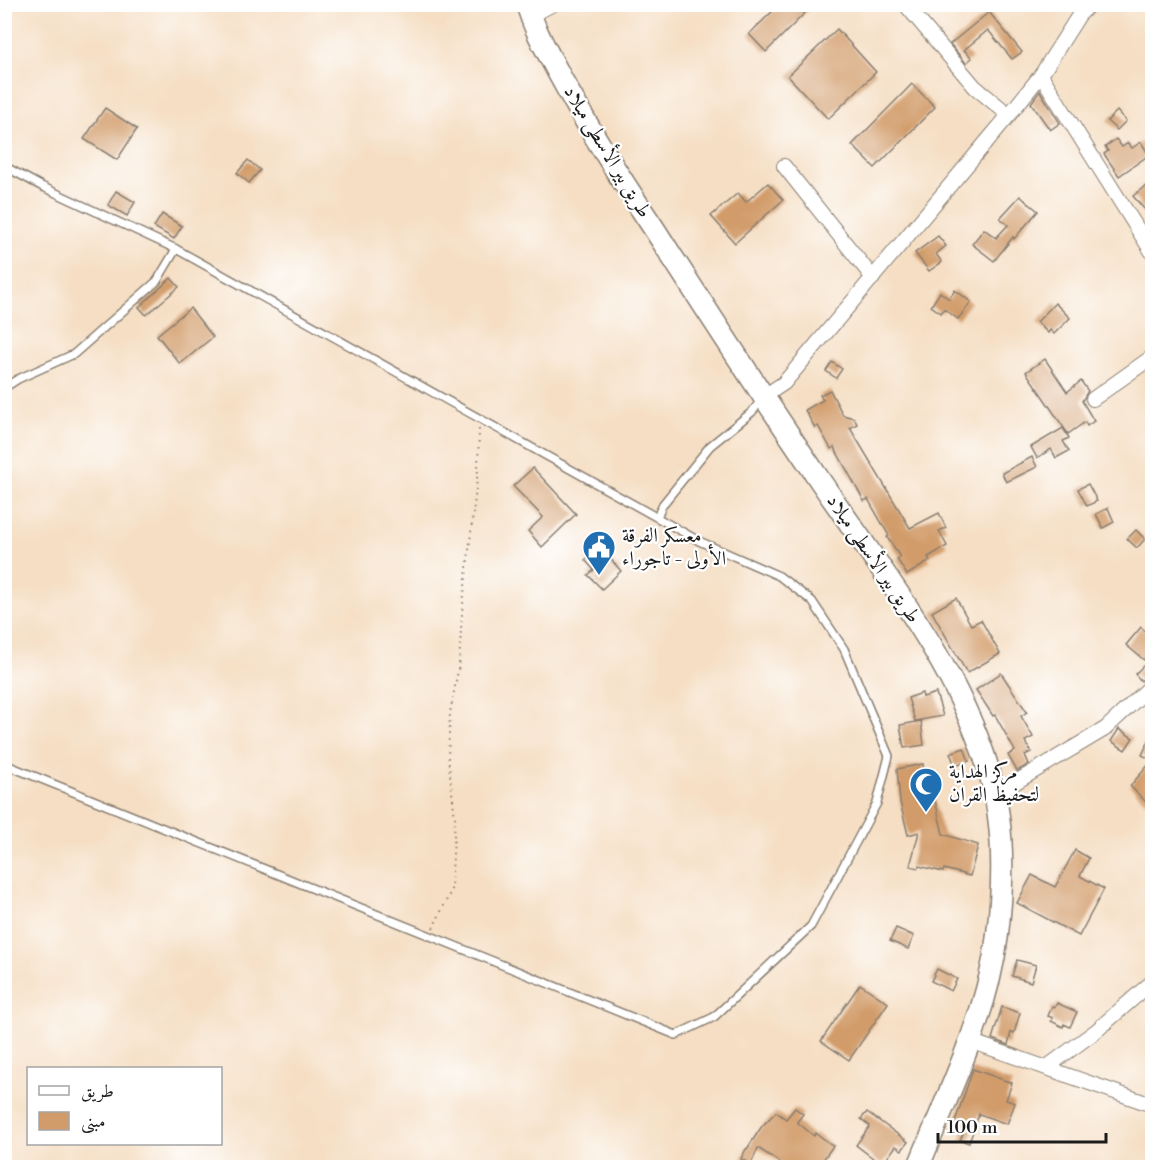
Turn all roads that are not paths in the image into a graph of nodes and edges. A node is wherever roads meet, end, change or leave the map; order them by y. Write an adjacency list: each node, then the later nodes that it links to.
1 (553, 4): 4 (street)
2 (905, 4): 6 (street)
3 (1090, 4): 5 (street)
4 (529, 10): 14 (main road, طريق بير الأسطى ميلاد)
5 (1041, 75): 6 (street); 10 (street)
6 (1009, 116): 11 (street)
7 (4, 166): 9 (lane)
8 (784, 166): 11 (street)
9 (176, 249): 13 (lane); 16 (lane)
10 (1152, 252)
11 (873, 278): 14 (street)
12 (1152, 357): 15 (street)
13 (4, 388)
14 (763, 397): 16 (lane); 19 (main road, طريق بير الأسطى ميلاد)
15 (1092, 399)
16 (657, 517): 18 (lane)
17 (1152, 685): 19 (street)
18 (4, 764)
19 (994, 795): 21 (main road, طريق بير الأسطى ميلاد)
20 (1152, 982): 22 (street)
21 (970, 1041): 22 (street); 24 (main road, طريق بير الأسطى ميلاد)
22 (1047, 1067): 23 (street)
23 (1152, 1105)
24 (918, 1167)

